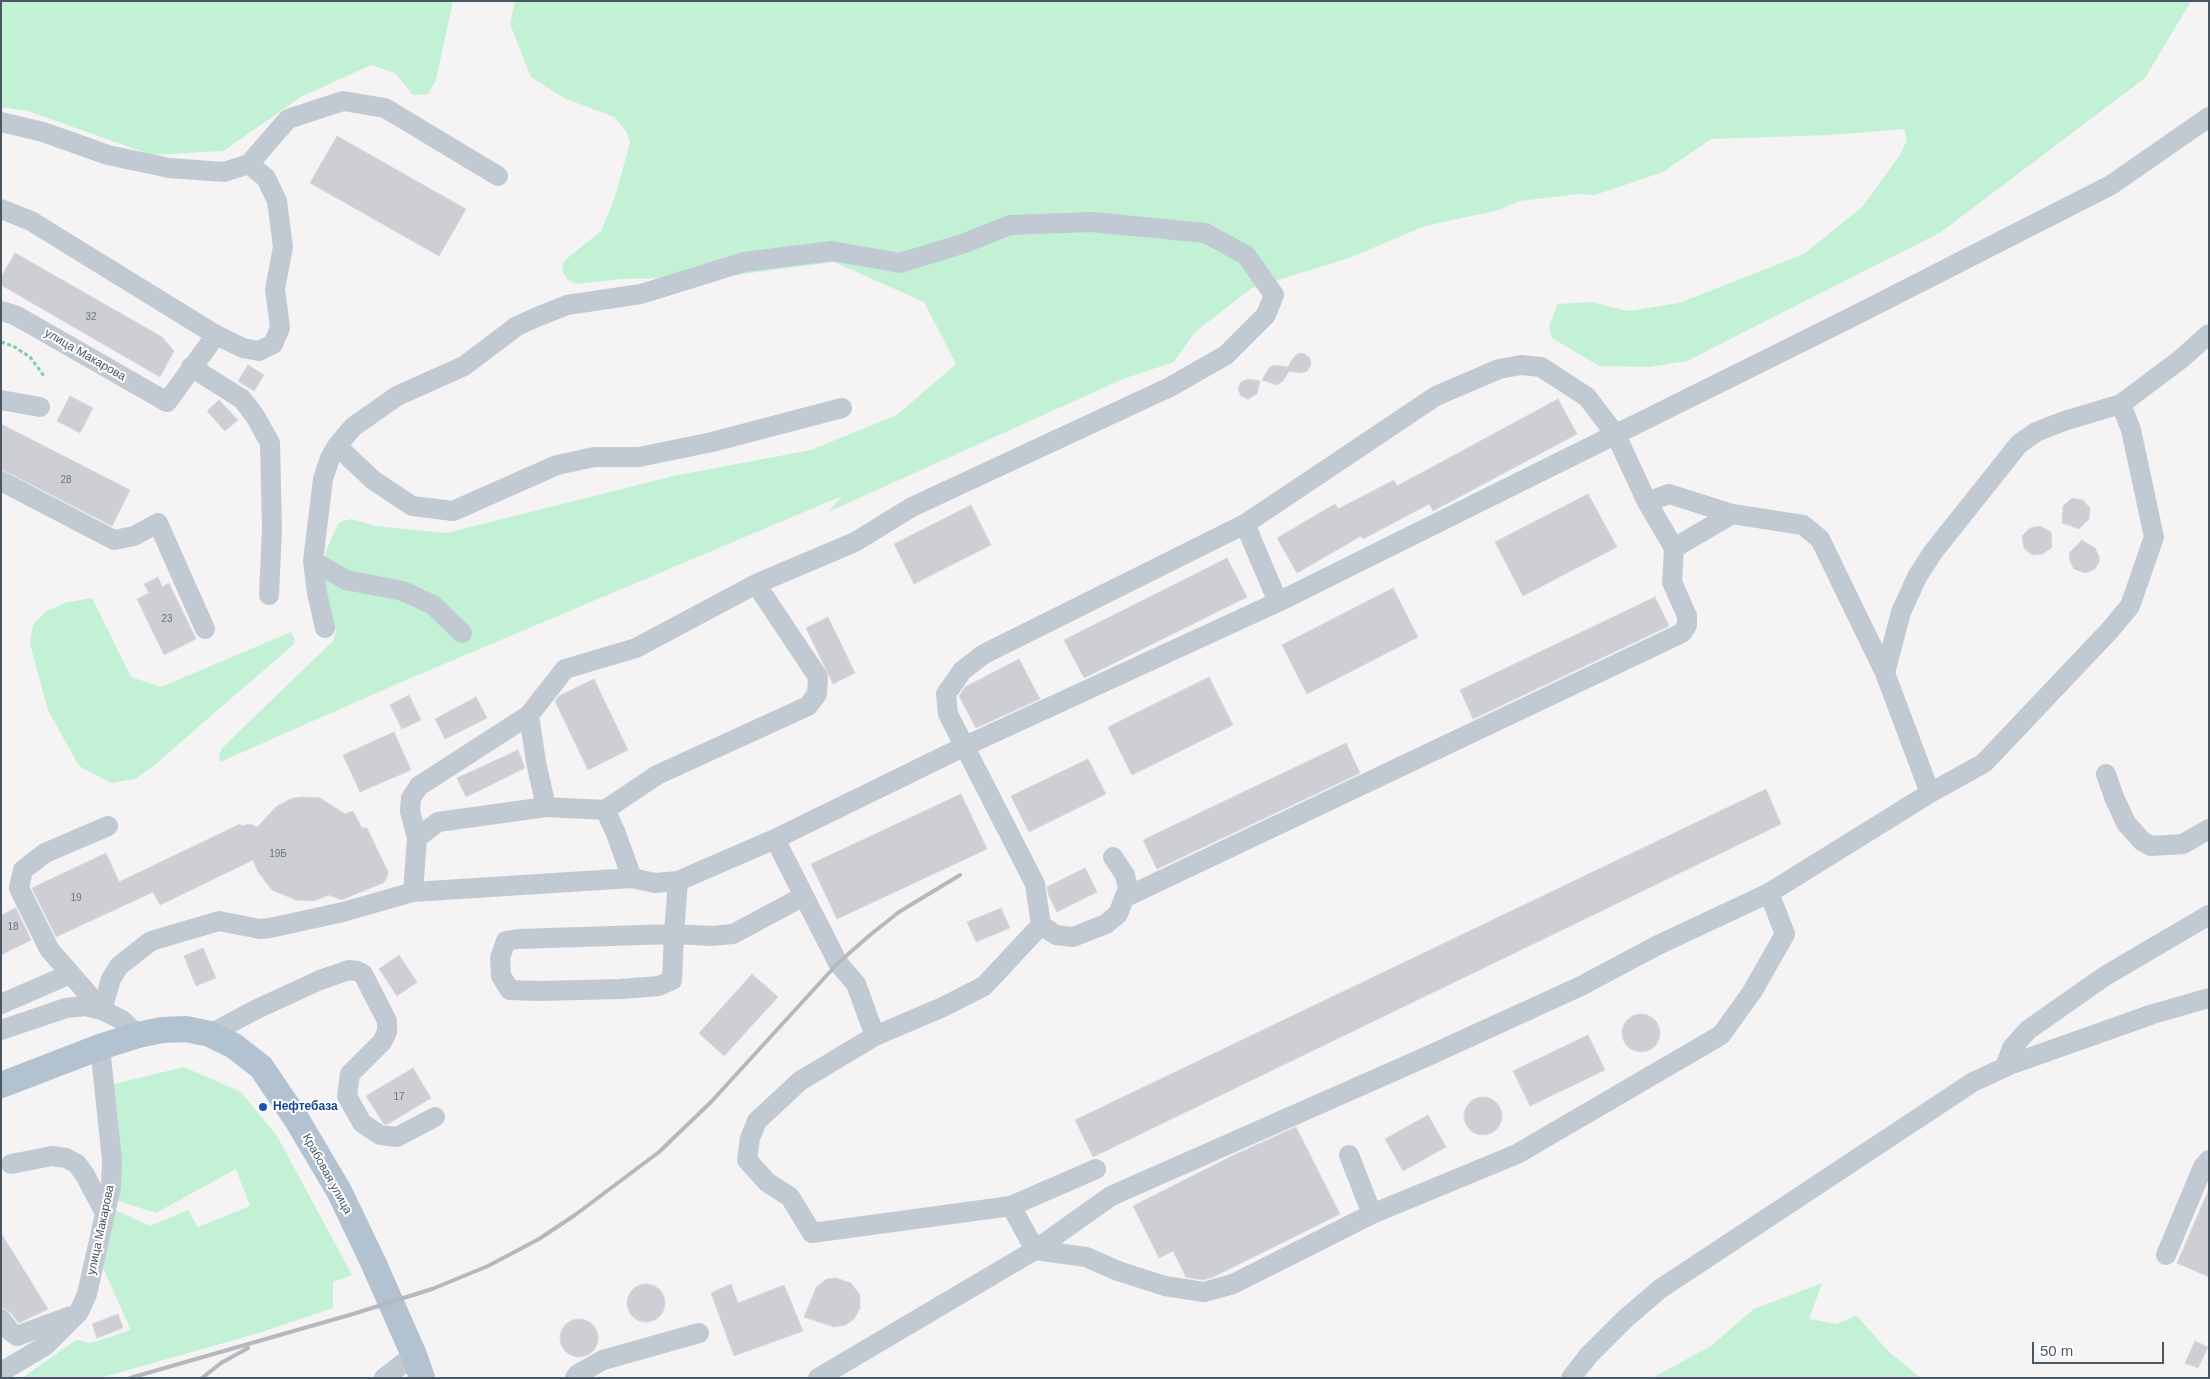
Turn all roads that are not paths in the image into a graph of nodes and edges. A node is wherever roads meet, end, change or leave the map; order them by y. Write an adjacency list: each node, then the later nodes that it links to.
1 (2209, 117): 14 (street)
2 (1, 122): 3 (street)
3 (249, 164): 4 (street); 8 (street)
4 (498, 176)
5 (1, 209): 8 (street)
6 (1, 311): 9 (street, улица Макарова)
7 (2209, 334): 11 (street)
8 (216, 335): 9 (street)
9 (191, 367): 23 (street)
10 (1, 400): 12 (street)
11 (2121, 404): 28 (street); 32 (street)
12 (40, 406)
13 (842, 408): 15 (street)
14 (1616, 435): 17 (street); 19 (street); 24 (street)
15 (337, 446): 21 (street); 22 (street)
16 (1, 481): 26 (street)
17 (1647, 502): 18 (street); 20 (street)
18 (1732, 514): 20 (street); 28 (street)
19 (1245, 524): 24 (street); 30 (street)
20 (1674, 548): 45 (street)
21 (313, 561): 25 (street); 27 (street)
22 (756, 584): 29 (street); 34 (street)
23 (269, 595)
24 (1278, 602): 30 (street)
25 (325, 628)
26 (205, 629)
27 (462, 633)
28 (1885, 673): 32 (street)
29 (529, 715): 33 (street); 37 (street)
30 (963, 748): 38 (street); 47 (street)
31 (2106, 774): 36 (street)
32 (1930, 793): 43 (street)
33 (546, 808): 34 (street); 37 (street)
34 (605, 810): 40 (street)
35 (108, 826): 49 (street)
36 (2209, 829)
37 (417, 838): 42 (street)
38 (775, 839): 41 (street); 44 (street)
39 (1113, 857): 45 (street)
40 (632, 878): 41 (street); 42 (street)
41 (678, 881): 48 (street)
42 (413, 892): 52 (street)
43 (1769, 893): 67 (street); 68 (street)
44 (804, 896): 48 (street); 56 (street)
45 (1126, 897): 47 (street)
46 (2209, 915): 58 (street)
47 (1041, 925): 56 (street)
48 (674, 934): 48 (street)
49 (70, 974): 51 (street); 52 (street)
50 (2209, 998): 58 (street)
51 (1, 1004)
52 (102, 1010): 53 (street); 55 (street)
53 (1, 1030)
54 (210, 1034): 55 (main road, Крабовая улица); 60 (street); 73 (main road, Крабовая улица)
55 (138, 1035): 57 (main road, Крабовая улица)
56 (876, 1036): 65 (street)
57 (100, 1047): 59 (main road, Крабовая улица); 66 (street, улица Макарова)
58 (2005, 1067): 78 (street)
59 (1, 1085)
60 (435, 1117)
61 (1349, 1155): 67 (street)
62 (2209, 1160): 69 (street)
63 (11, 1164): 66 (street)
64 (1096, 1169): 65 (street)
65 (1011, 1206): 68 (street)
66 (105, 1213): 70 (street, улица Макарова)
67 (1372, 1214): 68 (street)
68 (1035, 1250): 77 (street)
69 (2166, 1255)
70 (79, 1312): 71 (street); 74 (street, улица Макарова)
71 (1, 1319)
72 (699, 1333): 76 (street)
73 (418, 1366): 75 (street)
74 (1, 1372)
75 (384, 1378)
76 (576, 1378)
77 (818, 1378)
78 (1571, 1378)

